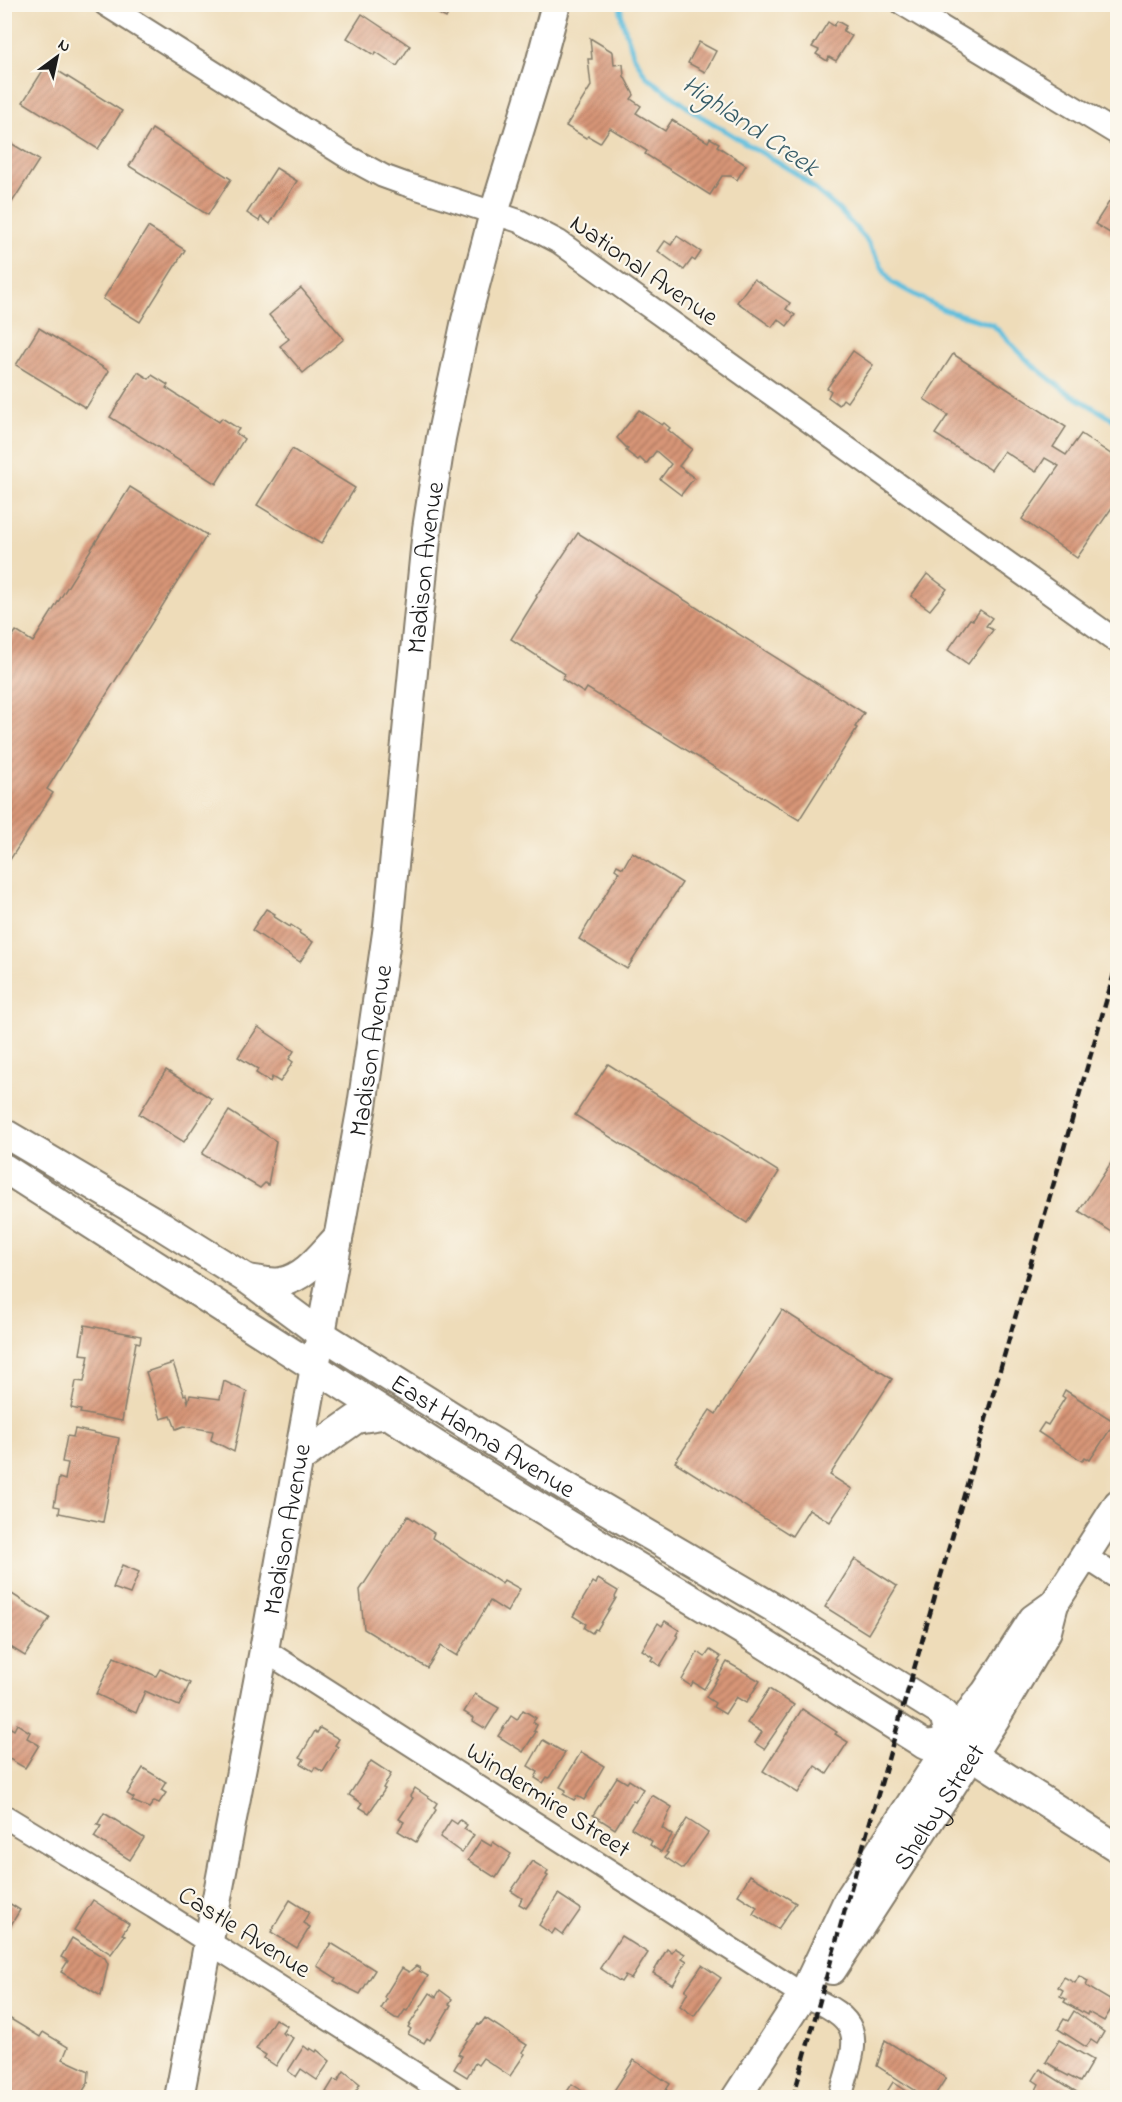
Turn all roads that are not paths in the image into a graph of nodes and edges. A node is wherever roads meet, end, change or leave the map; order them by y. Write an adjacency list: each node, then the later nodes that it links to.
1 (105, 4): 5 (street, National Avenue)
2 (556, 4): 5 (main road, Madison Avenue)
3 (903, 4): 4 (street)
4 (1118, 134)
5 (494, 213): 6 (street, National Avenue); 9 (main road, Madison Avenue)
6 (1118, 642)
7 (4, 1133): 10 (main road, East Hanna Avenue)
8 (4, 1168): 12 (main road, East Hanna Avenue)
9 (338, 1238): 10 (main road); 11 (main road, Madison Avenue)
10 (247, 1279): 11 (main road, East Hanna Avenue)
11 (321, 1334): 12 (main road, Madison Avenue); 19 (main road, East Hanna Avenue)
12 (316, 1367): 13 (main road, East Hanna Avenue); 14 (main road, Madison Avenue)
13 (388, 1414): 14 (main road); 19 (main road, East Hanna Avenue)
14 (298, 1459): 18 (main road, Madison Avenue)
15 (1118, 1504): 16 (main road, Shelby Street)
16 (1084, 1556): 17 (street); 19 (main road, Shelby Street)
17 (1118, 1578)
18 (264, 1650): 22 (main road, Madison Avenue); 23 (street, Windermire Street)
19 (961, 1748): 21 (main road); 23 (main road, Shelby Street)
20 (4, 1816): 22 (street, Castle Avenue)
21 (1118, 1848)
22 (209, 1942): 24 (main road, Madison Avenue); 25 (street, Castle Avenue)
23 (803, 1995): 26 (main road, Shelby Street); 27 (street, Windermire Street)
24 (179, 2097)
25 (453, 2097)
26 (736, 2097)
27 (840, 2097)

